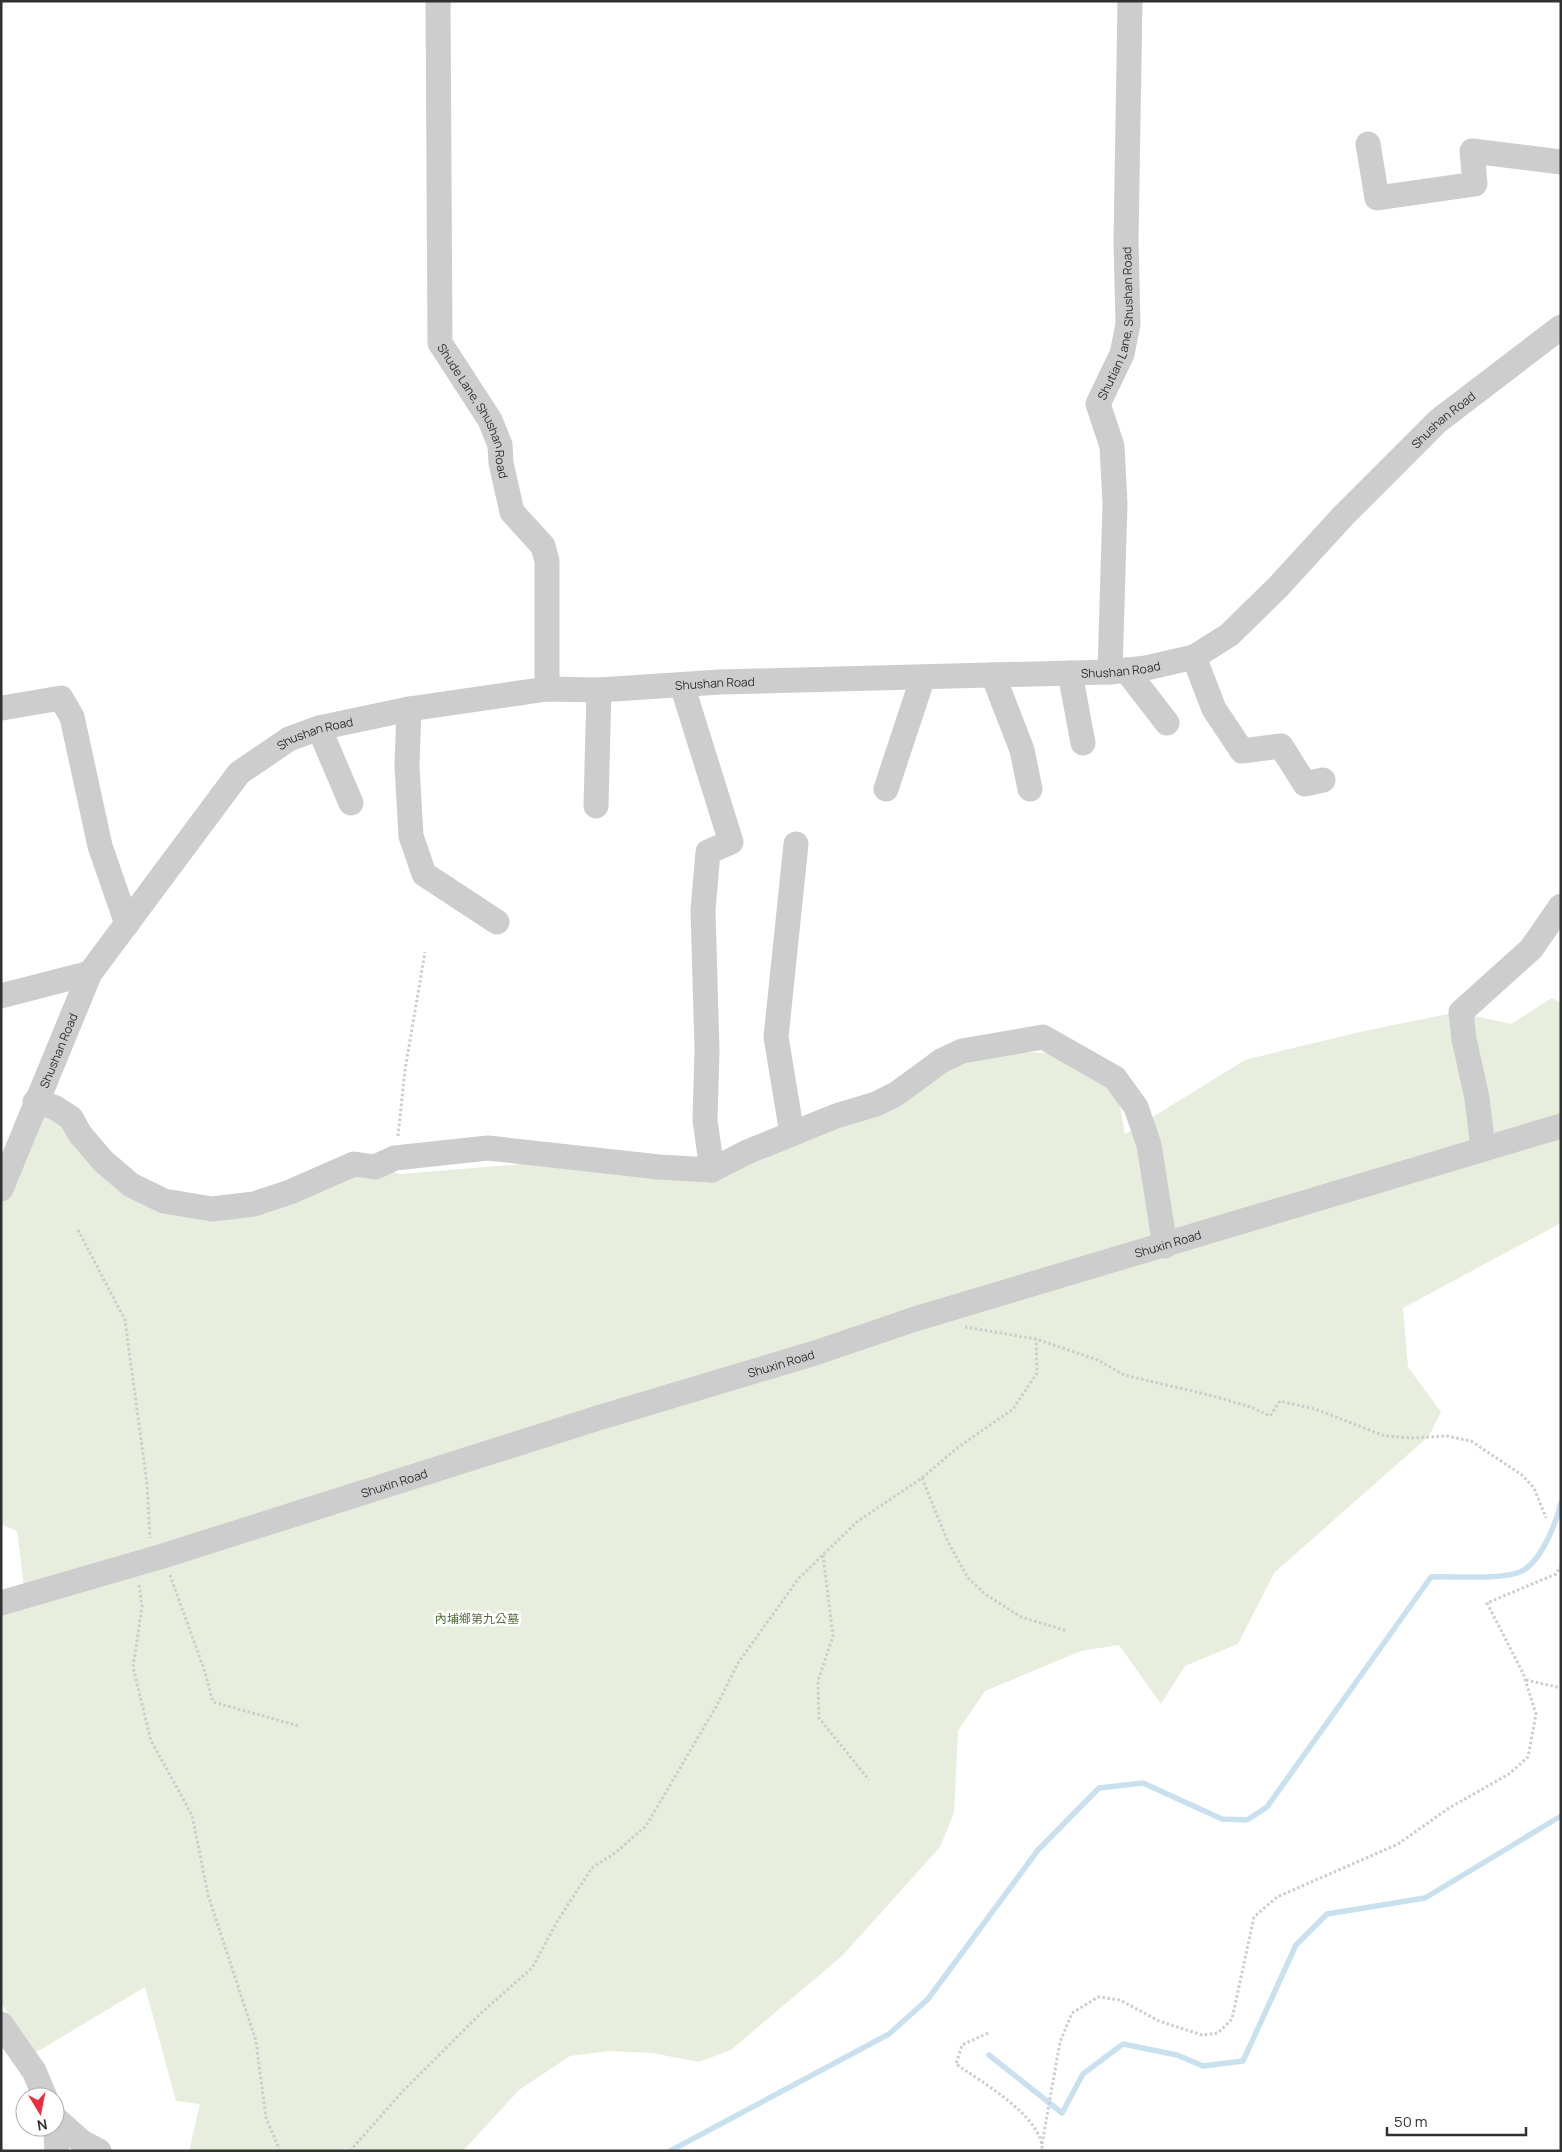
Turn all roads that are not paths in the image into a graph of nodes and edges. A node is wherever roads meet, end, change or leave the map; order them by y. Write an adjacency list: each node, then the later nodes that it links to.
1 (438, 1): 12 (street, Shude Lane, Shushan Road)
2 (1130, 1): 7 (street, Shutian Lane, Shushan Road)
3 (1368, 144): 4 (street)
4 (1561, 162)
5 (1561, 327): 6 (street, Shushan Road)
6 (1194, 657): 7 (street, Shushan Road); 19 (street)
7 (1118, 671): 8 (street, Shushan Road); 16 (street)
8 (1070, 673): 9 (street, Shushan Road); 18 (street)
9 (993, 675): 10 (street, Shushan Road); 21 (street)
10 (923, 677): 11 (street, Shushan Road); 20 (street)
11 (682, 685): 13 (street, Shushan Road); 34 (street)
12 (548, 689): 13 (street, Shushan Road); 15 (street, Shushan Road)
13 (599, 690): 23 (street)
14 (2, 708): 27 (street)
15 (409, 709): 17 (street, Shushan Road); 26 (street)
16 (1167, 723)
17 (320, 728): 22 (street); 27 (street, Shushan Road)
18 (1083, 743)
19 (1323, 780)
20 (886, 789)
21 (1030, 789)
22 (351, 802)
23 (596, 806)
24 (796, 844): 32 (street)
25 (1561, 906): 33 (street)
26 (497, 922)
27 (127, 924): 28 (street, Shushan Road)
28 (90, 973): 29 (street); 30 (street, Shushan Road)
29 (1, 996)
30 (35, 1102): 34 (street); 35 (street, Shushan Road)
31 (1561, 1126): 33 (street, Shuxin Road)
32 (792, 1134): 34 (street); 36 (street)
33 (1483, 1148): 36 (street, Shuxin Road)
34 (712, 1170)
35 (1, 1189)
36 (1165, 1246): 37 (street, Shuxin Road)
37 (1, 1603)
38 (1, 2024): 39 (street)
39 (41, 2087)
40 (65, 2128): 43 (street)
41 (57, 2137): 42 (street)
42 (58, 2151)
43 (99, 2151)

